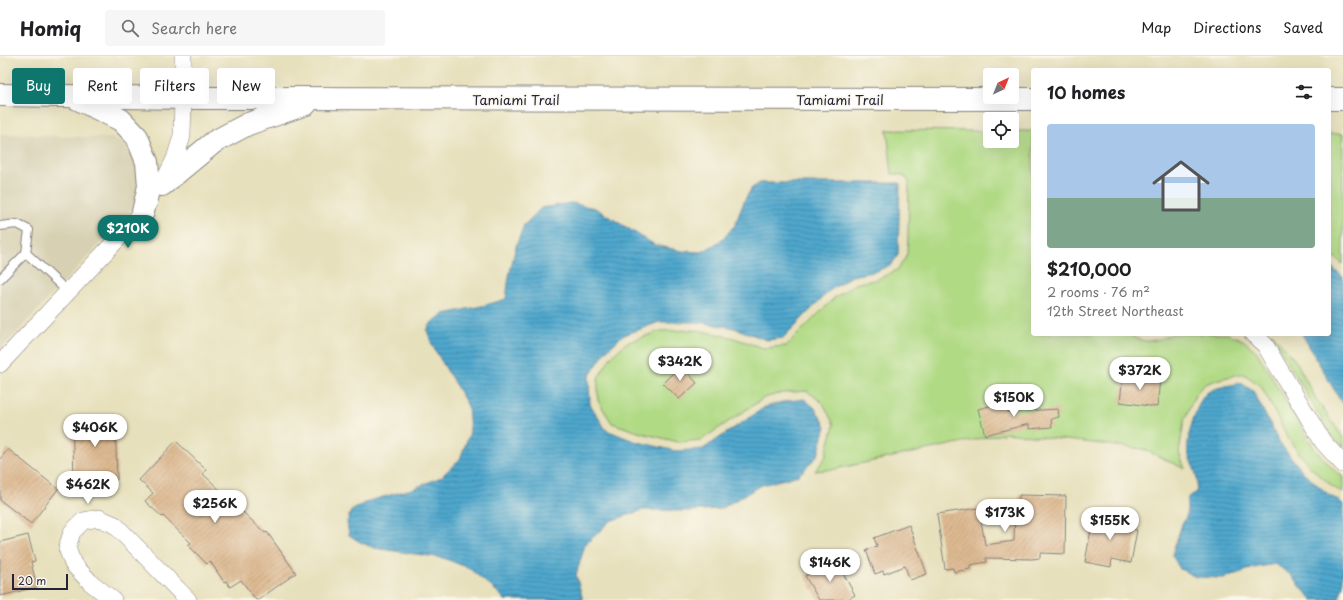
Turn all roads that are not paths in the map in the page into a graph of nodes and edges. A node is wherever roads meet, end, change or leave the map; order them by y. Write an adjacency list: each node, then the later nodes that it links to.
1 (183, 56): 2 (street)
2 (183, 68)
3 (0, 95): 4 (main road, Tamiami Trail)
4 (73, 96)
5 (209, 98): 6 (main road, Tamiami Trail)
6 (322, 98): 7 (main road, Tamiami Trail); 12 (main road)
7 (1031, 99)
8 (1331, 99): 9 (main road)
9 (1343, 99)
10 (89, 104): 13 (main road)
11 (183, 104): 12 (street)
12 (162, 186): 13 (street)
13 (142, 212): 17 (street)
14 (0, 226): 15 (lane)
15 (26, 253): 16 (lane); 17 (lane)
16 (0, 279)
17 (68, 292): 19 (street)
18 (1255, 336): 20 (street)
19 (0, 364)
20 (1343, 464)
21 (113, 600): 22 (street)
22 (188, 600)

